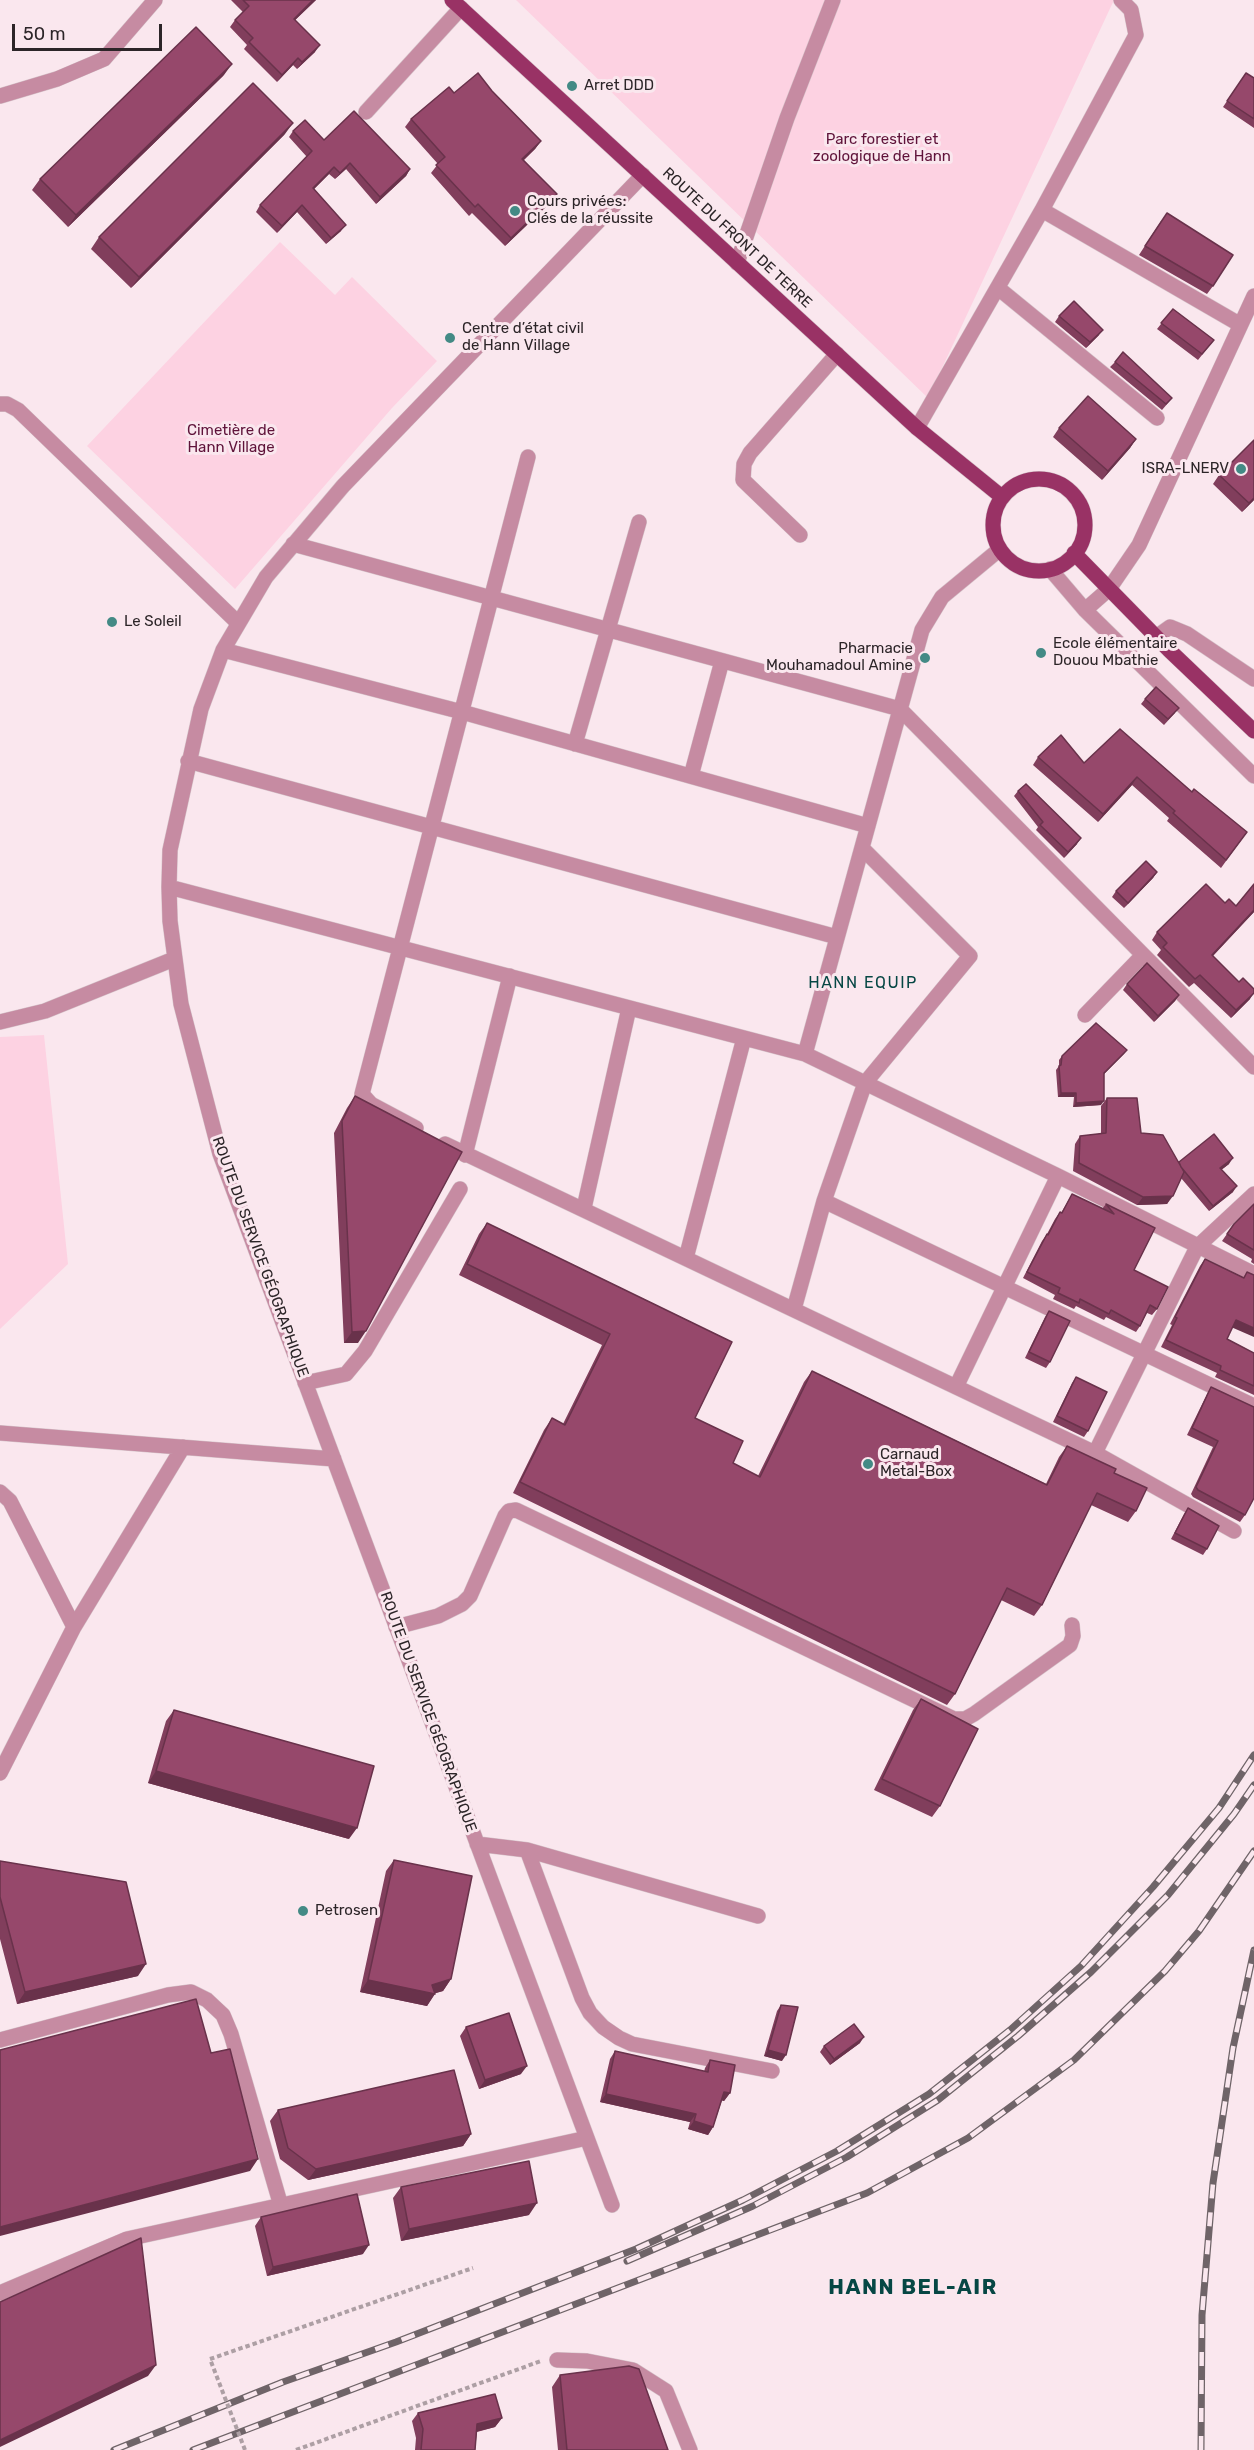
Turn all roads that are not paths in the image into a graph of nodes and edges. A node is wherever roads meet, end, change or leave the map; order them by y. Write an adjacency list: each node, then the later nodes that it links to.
1 (155, 0): 5 (street)
2 (833, 0): 9 (street)
3 (1121, 0): 8 (street)
4 (457, 4): 6 (street); 7 (main road, ROUTE DU FRONT DE TERRE)
5 (0, 96)
6 (366, 112)
7 (643, 175): 9 (main road, ROUTE DU FRONT DE TERRE); 21 (street, ROUTE DU SERVICE GÉOGRAPHIQUE)
8 (1042, 210): 10 (street); 12 (street)
9 (737, 263): 13 (main road, ROUTE DU FRONT DE TERRE)
10 (998, 288): 15 (street); 16 (street)
11 (1254, 296): 12 (street)
12 (1239, 324): 25 (street)
13 (837, 354): 16 (main road, ROUTE DU FRONT DE TERRE); 20 (street)
14 (0, 404): 28 (street)
15 (1156, 418)
16 (917, 428): 18 (main road, ROUTE DU FRONT DE TERRE)
17 (528, 457): 26 (street)
18 (1002, 497): 22 (main road); 23 (main road)
19 (639, 522): 29 (street)
20 (800, 536)
21 (293, 544): 26 (street); 28 (street, ROUTE DU SERVICE GÉOGRAPHIQUE)
22 (1000, 549): 24 (main road); 34 (street)
23 (1074, 553): 24 (main road); 25 (main road)
24 (1050, 569): 27 (street)
25 (1109, 589): 27 (street); 30 (main road)
26 (492, 598): 29 (street); 35 (street)
27 (1084, 610): 40 (street)
28 (238, 623): 31 (street, ROUTE DU SERVICE GÉOGRAPHIQUE)
29 (608, 629): 32 (street); 37 (street)
30 (1156, 637): 33 (street); 36 (main road)
31 (223, 650): 35 (street); 38 (street, ROUTE DU SERVICE GÉOGRAPHIQUE)
32 (723, 661): 34 (street); 39 (street)
33 (1254, 679)
34 (900, 709): 41 (street); 47 (street)
35 (462, 712): 37 (street); 42 (street)
36 (1254, 731)
37 (575, 744): 39 (street)
38 (188, 761): 42 (street); 44 (street, ROUTE DU SERVICE GÉOGRAPHIQUE)
39 (691, 776): 41 (street)
40 (1254, 776)
41 (868, 826): 43 (street)
42 (432, 827): 45 (street); 46 (street)
43 (862, 848): 45 (street); 56 (street)
44 (169, 886): 46 (street); 48 (street, ROUTE DU SERVICE GÉOGRAPHIQUE)
45 (837, 937): 54 (street)
46 (400, 948): 49 (street); 57 (street)
47 (1143, 955): 51 (street); 55 (street)
48 (174, 959): 52 (street); 69 (street, ROUTE DU SERVICE GÉOGRAPHIQUE)
49 (510, 976): 50 (street); 57 (street)
50 (630, 1008): 53 (street); 62 (street)
51 (1085, 1015)
52 (0, 1022)
53 (744, 1038): 54 (street); 64 (street)
54 (804, 1054): 56 (street)
55 (1254, 1067)
56 (865, 1083): 58 (street); 61 (street)
57 (465, 1155): 62 (street)
58 (1058, 1176): 63 (street); 66 (street)
59 (460, 1188): 69 (street)
60 (1254, 1194): 63 (street)
61 (824, 1201): 66 (street); 67 (street)
62 (584, 1208): 64 (street)
63 (1197, 1247): 65 (street); 68 (street)
64 (686, 1258): 67 (street)
65 (1254, 1274)
66 (1004, 1287): 68 (street); 70 (street)
67 (794, 1309): 70 (street)
68 (1143, 1353): 71 (street); 74 (street)
69 (305, 1383): 75 (street, ROUTE DU SERVICE GÉOGRAPHIQUE)
70 (956, 1387): 74 (street)
71 (1254, 1406)
72 (0, 1434): 73 (street)
73 (183, 1447): 75 (street); 79 (street)
74 (1095, 1453): 77 (street)
75 (334, 1459): 80 (street, ROUTE DU SERVICE GÉOGRAPHIQUE)
76 (0, 1492): 79 (street)
77 (1234, 1531)
78 (1072, 1624): 80 (street)
79 (74, 1627): 81 (street)
80 (396, 1627): 82 (street, ROUTE DU SERVICE GÉOGRAPHIQUE)
81 (0, 1773)
82 (477, 1844): 83 (street); 87 (street, ROUTE DU SERVICE GÉOGRAPHIQUE)
83 (527, 1850): 84 (street); 86 (street)
84 (758, 1916)
85 (0, 2040): 88 (street)
86 (772, 2072)
87 (588, 2139): 88 (street); 89 (street, ROUTE DU SERVICE GÉOGRAPHIQUE)
88 (281, 2205): 90 (street)
89 (612, 2205)
90 (0, 2293)
91 (557, 2361): 92 (street)
92 (690, 2450)

